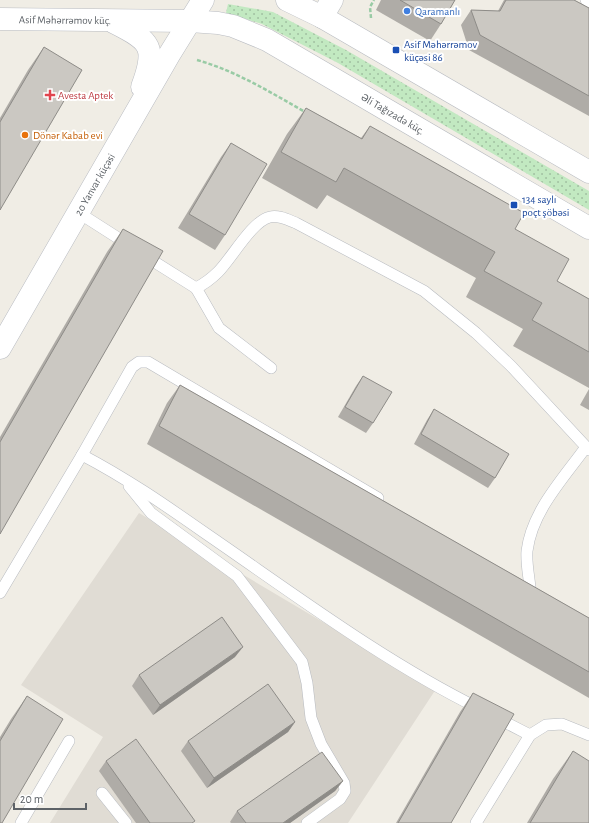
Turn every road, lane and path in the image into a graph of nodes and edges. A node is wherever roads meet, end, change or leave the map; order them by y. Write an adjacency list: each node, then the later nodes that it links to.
1 (203, 0): 6 (main road, 20 Yanvar küçəsi)
2 (287, 0): 5 (main road)
3 (586, 0): 4 (lane)
4 (589, 2)
5 (327, 9): 12 (main road)
6 (190, 11): 8 (main road, Əli Tağızadə küç.); 11 (main road, 20 Yanvar küçəsi); 14 (main road, Əli Tağızadə küç.)
7 (0, 19): 8 (main road, Asif Məhərrəmov küç.)
8 (120, 21): 11 (main road)
9 (197, 60): 10 (path)
10 (308, 113)
11 (120, 140): 13 (main road, 20 Yanvar küçəsi)
12 (589, 172)
13 (79, 213): 15 (lane); 16 (main road, 20 Yanvar küçəsi)
14 (589, 228)
15 (196, 288): 17 (lane); 18 (lane)
16 (0, 348)
17 (271, 368)
18 (588, 448): 22 (lane)
19 (82, 456): 20 (lane); 21 (lane); 23 (lane)
20 (121, 476): 24 (lane); 30 (lane)
21 (384, 502)
22 (517, 581)
23 (0, 594)
24 (530, 735): 25 (lane); 31 (lane)
25 (589, 735)
26 (69, 741): 28 (lane)
27 (102, 793): 29 (lane)
28 (21, 823)
29 (126, 823)
30 (307, 823)
31 (476, 823)

